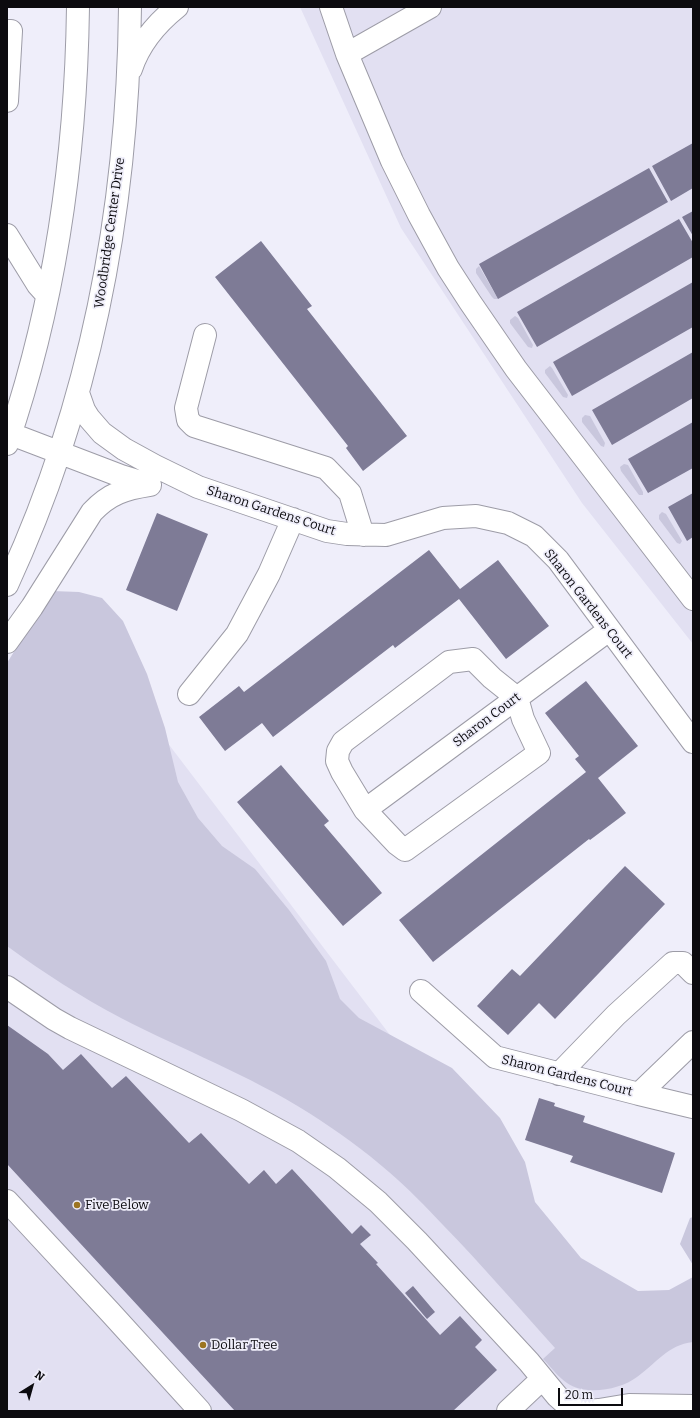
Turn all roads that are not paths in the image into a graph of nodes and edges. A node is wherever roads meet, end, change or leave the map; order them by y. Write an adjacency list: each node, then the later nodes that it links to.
1 (78, 7): 11 (street)
2 (130, 7): 8 (street, Woodbridge Center Drive)
3 (177, 7): 8 (street)
4 (331, 7): 7 (street)
5 (430, 7): 7 (street)
6 (7, 31): 9 (street)
7 (347, 54): 21 (street)
8 (128, 78): 13 (street, Woodbridge Center Drive)
9 (7, 101)
10 (7, 235): 11 (street)
11 (47, 295): 14 (street)
12 (205, 335): 19 (street)
13 (78, 393): 15 (street, Woodbridge Center Drive); 17 (street, Sharon Gardens Court)
14 (9, 439): 15 (street)
15 (60, 454): 16 (street, Sharon Gardens Court); 20 (street, Woodbridge Center Drive)
16 (150, 485): 17 (street, Sharon Gardens Court); 23 (street)
17 (198, 487): 18 (street, Sharon Gardens Court)
18 (293, 519): 19 (street, Sharon Gardens Court); 24 (street)
19 (363, 535): 22 (street, Sharon Gardens Court)
20 (7, 585)
21 (693, 599)
22 (609, 630): 25 (street, Sharon Court); 26 (street, Sharon Gardens Court)
23 (7, 642)
24 (190, 694)
25 (518, 698): 27 (street, Sharon Court); 27 (street); 27 (street)
26 (693, 742)
27 (365, 810)
28 (693, 972): 32 (street)
29 (7, 987): 36 (street)
30 (421, 991): 32 (street, Sharon Gardens Court)
31 (693, 1042): 33 (street, Sharon Gardens Court)
32 (560, 1074): 33 (street, Sharon Gardens Court)
33 (639, 1094): 34 (street)
34 (693, 1106)
35 (7, 1201): 38 (street)
36 (542, 1379): 39 (street); 40 (street)
37 (693, 1406): 40 (street)
38 (200, 1411)
39 (508, 1411)
40 (581, 1411)

